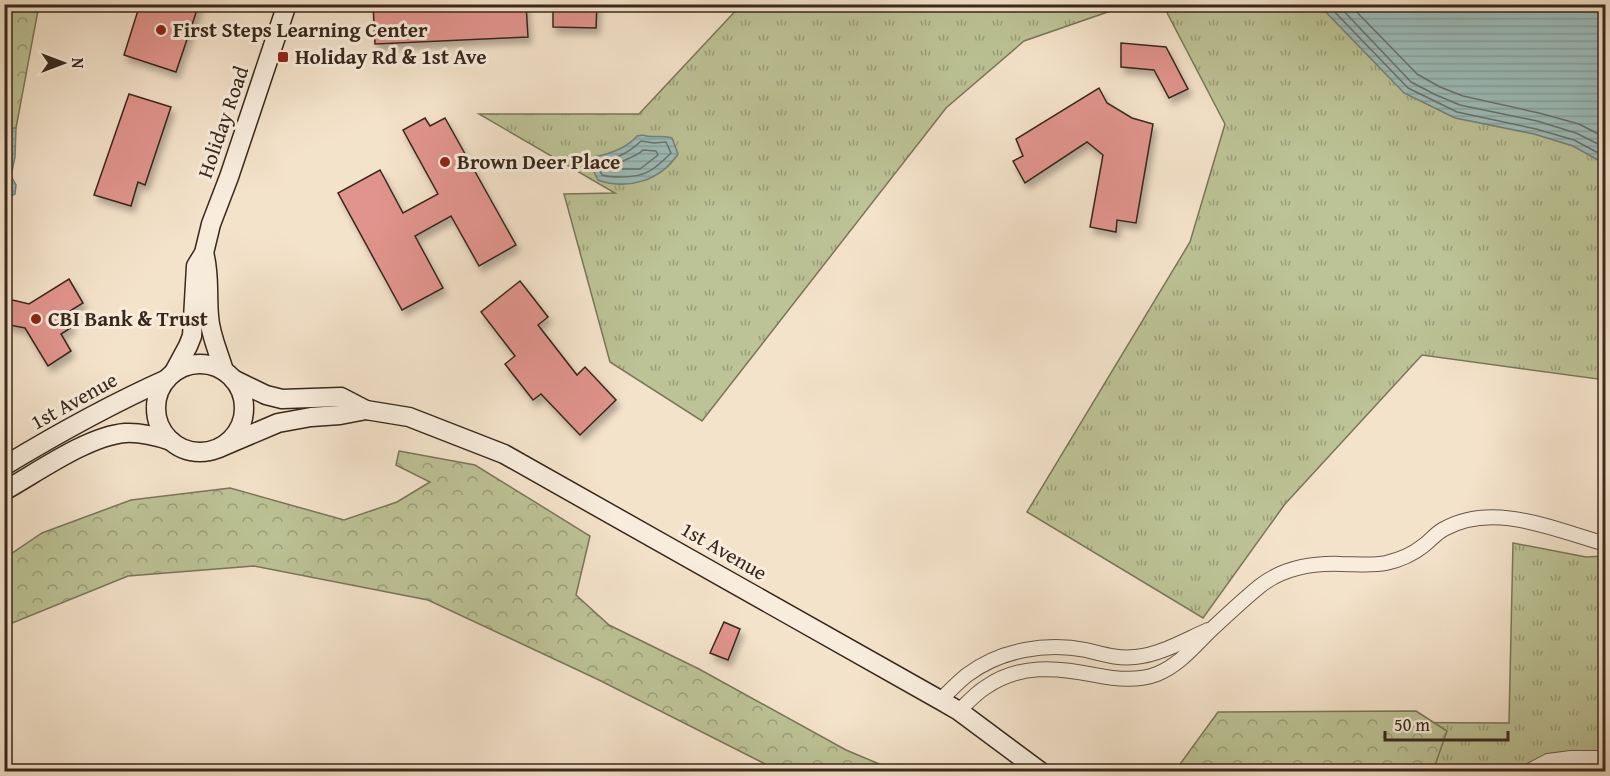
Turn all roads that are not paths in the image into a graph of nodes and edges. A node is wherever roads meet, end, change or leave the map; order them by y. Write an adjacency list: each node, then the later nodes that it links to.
1 (287, 4): 2 (main road, Holiday Road)
2 (204, 254): 3 (main road, Holiday Road); 4 (main road, Holiday Road)
3 (170, 375): 4 (main road); 6 (main road); 8 (main road, 1st Avenue)
4 (229, 375): 5 (main road, 1st Avenue); 7 (main road)
5 (366, 410): 7 (main road, 1st Avenue); 12 (main road, 1st Avenue)
6 (171, 441): 7 (main road); 9 (main road, 1st Avenue)
7 (219, 448)
8 (4, 466)
9 (4, 491)
10 (1605, 544): 11 (street)
11 (1213, 628): 12 (street); 13 (street)
12 (940, 700): 13 (main road, 1st Avenue)
13 (959, 711): 15 (main road, 1st Avenue)
14 (1605, 758): 16 (street)
15 (1041, 771)
16 (1527, 771)

